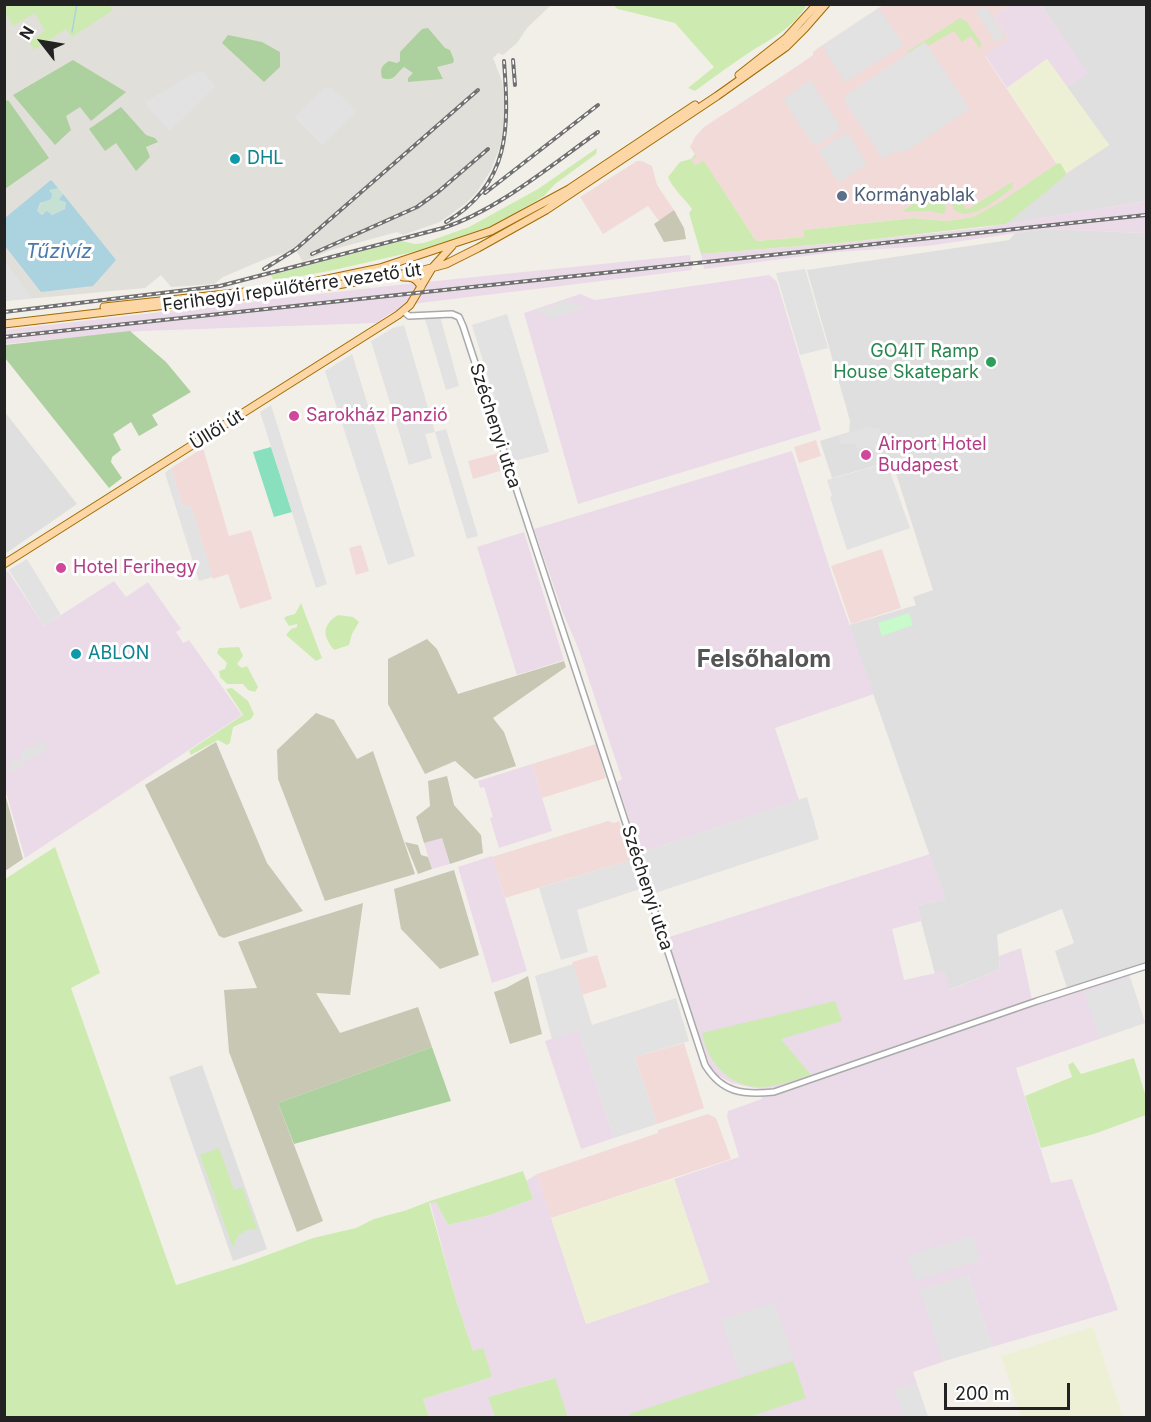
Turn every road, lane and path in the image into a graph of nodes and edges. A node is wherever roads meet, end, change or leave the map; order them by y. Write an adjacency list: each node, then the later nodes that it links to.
1 (817, 4): 3 (main road)
2 (826, 4): 3 (main road)
3 (716, 94): 4 (main road, Ferihegyi repülőtérre vezető út)
4 (570, 191): 5 (main road, Ferihegyi repülőtérre vezető út); 6 (main road, Ferihegyi repülőtérre vezető út)
5 (454, 244): 7 (main road); 11 (main road, Ferihegyi repülőtérre vezető út)
6 (446, 264): 7 (main road, Ferihegyi repülőtérre vezető út); 9 (main road)
7 (432, 268): 8 (main road, Ferihegyi repülőtérre vezető út); 9 (main road)
8 (388, 277): 9 (main road); 12 (main road, Ferihegyi repülőtérre vezető út)
9 (421, 287): 10 (main road, Üllői út)
10 (403, 311): 13 (main road, Üllői út); 14 (street, Széchenyi utca)
11 (4, 319)
12 (4, 324)
13 (4, 564)
14 (1146, 966)

